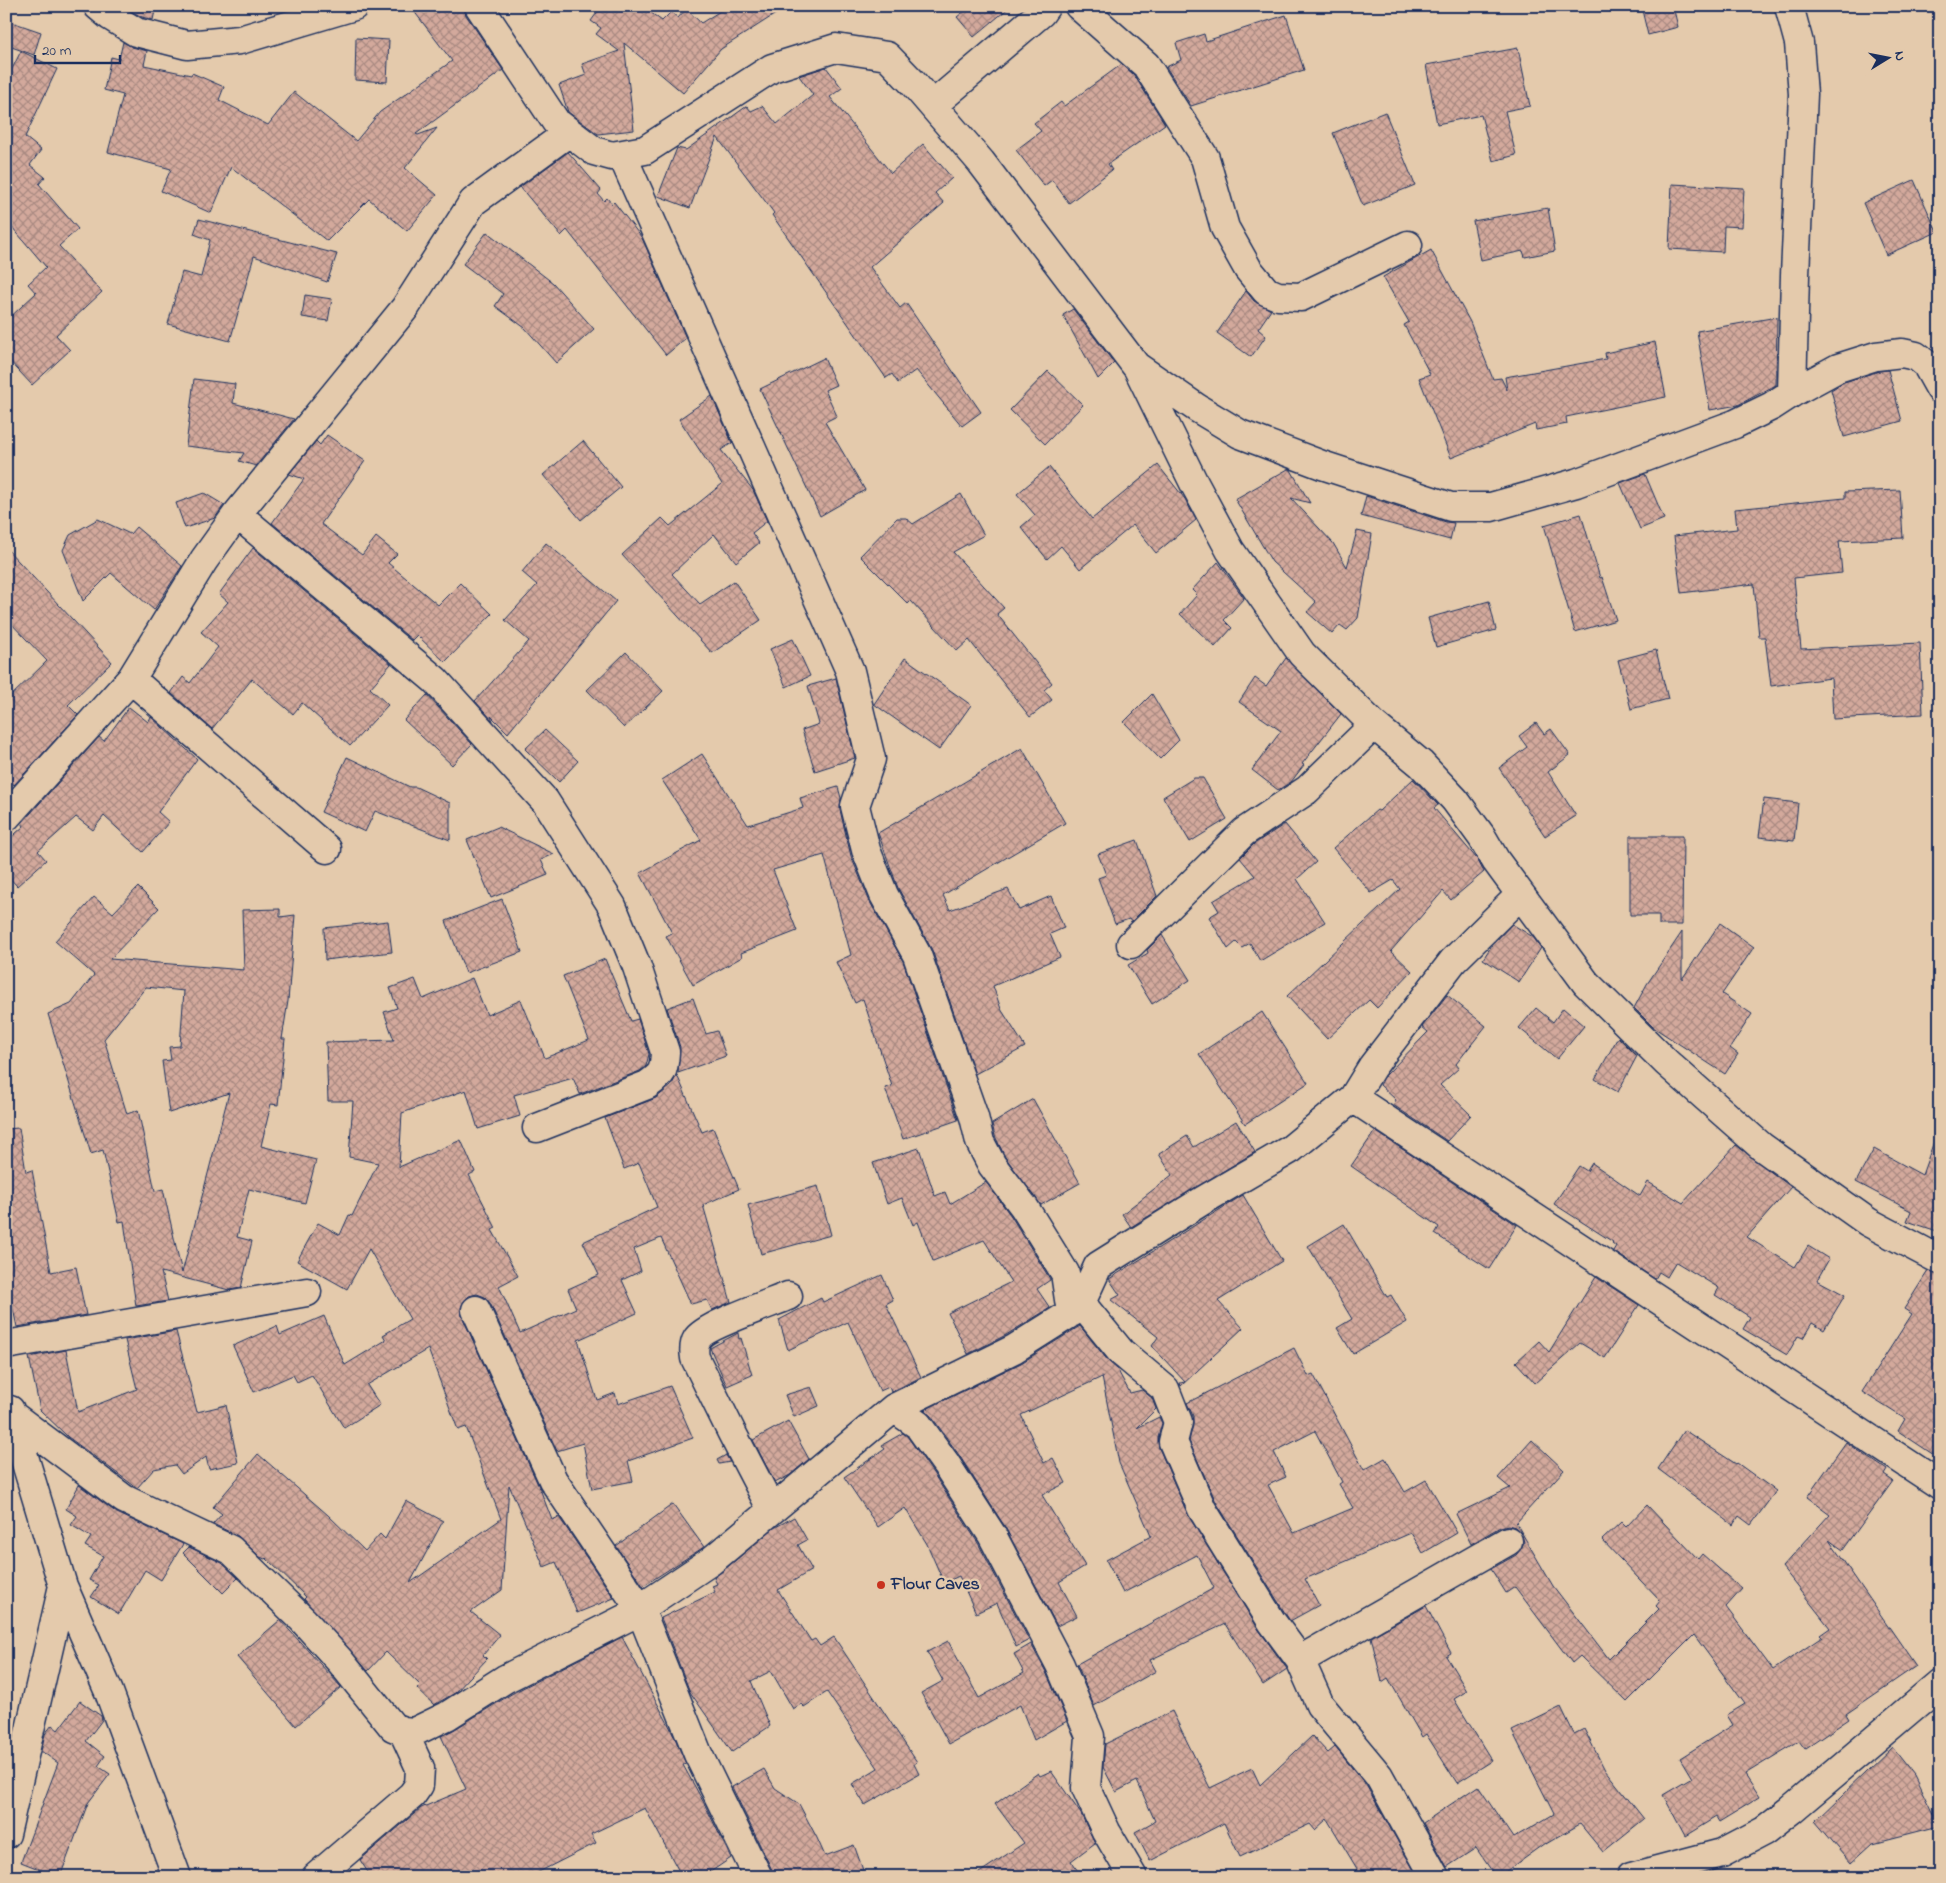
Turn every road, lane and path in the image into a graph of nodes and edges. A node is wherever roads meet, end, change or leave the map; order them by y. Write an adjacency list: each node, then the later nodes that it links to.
1 (98, 6): 2 (street)
2 (354, 6)
3 (479, 6): 8 (street)
4 (1046, 6): 7 (street)
5 (1079, 6): 10 (street)
6 (1789, 6): 13 (street)
7 (933, 105): 9 (street); 11 (street)
8 (568, 133): 9 (street); 14 (street)
9 (622, 155): 26 (street)
10 (1408, 245)
11 (1136, 366): 13 (street); 16 (street)
12 (1940, 389): 13 (street)
13 (1792, 393)
14 (237, 514): 15 (street); 22 (street)
15 (131, 679): 17 (street); 18 (street)
16 (1374, 724): 19 (street); 20 (street)
17 (6, 817)
18 (326, 849)
19 (1520, 895): 21 (street); 23 (street)
20 (1131, 944)
21 (1352, 1098): 26 (street); 31 (street)
22 (537, 1128)
23 (1940, 1260)
24 (307, 1292): 28 (street)
25 (788, 1296): 32 (street)
26 (1076, 1308): 30 (street); 36 (street)
27 (476, 1310): 35 (street)
28 (6, 1345)
29 (9, 1406): 34 (street); 38 (street)
30 (894, 1408): 32 (street); 43 (street)
31 (1940, 1485)
32 (772, 1510): 35 (street)
33 (1508, 1541): 36 (street)
34 (63, 1586): 39 (street); 40 (street)
35 (640, 1609): 38 (street); 42 (street)
36 (1300, 1660): 44 (street)
37 (1940, 1684): 45 (street)
38 (403, 1731): 41 (street)
39 (6, 1834)
40 (177, 1877)
41 (316, 1877)
42 (758, 1877)
43 (1133, 1877)
44 (1435, 1877)
45 (1631, 1877)

